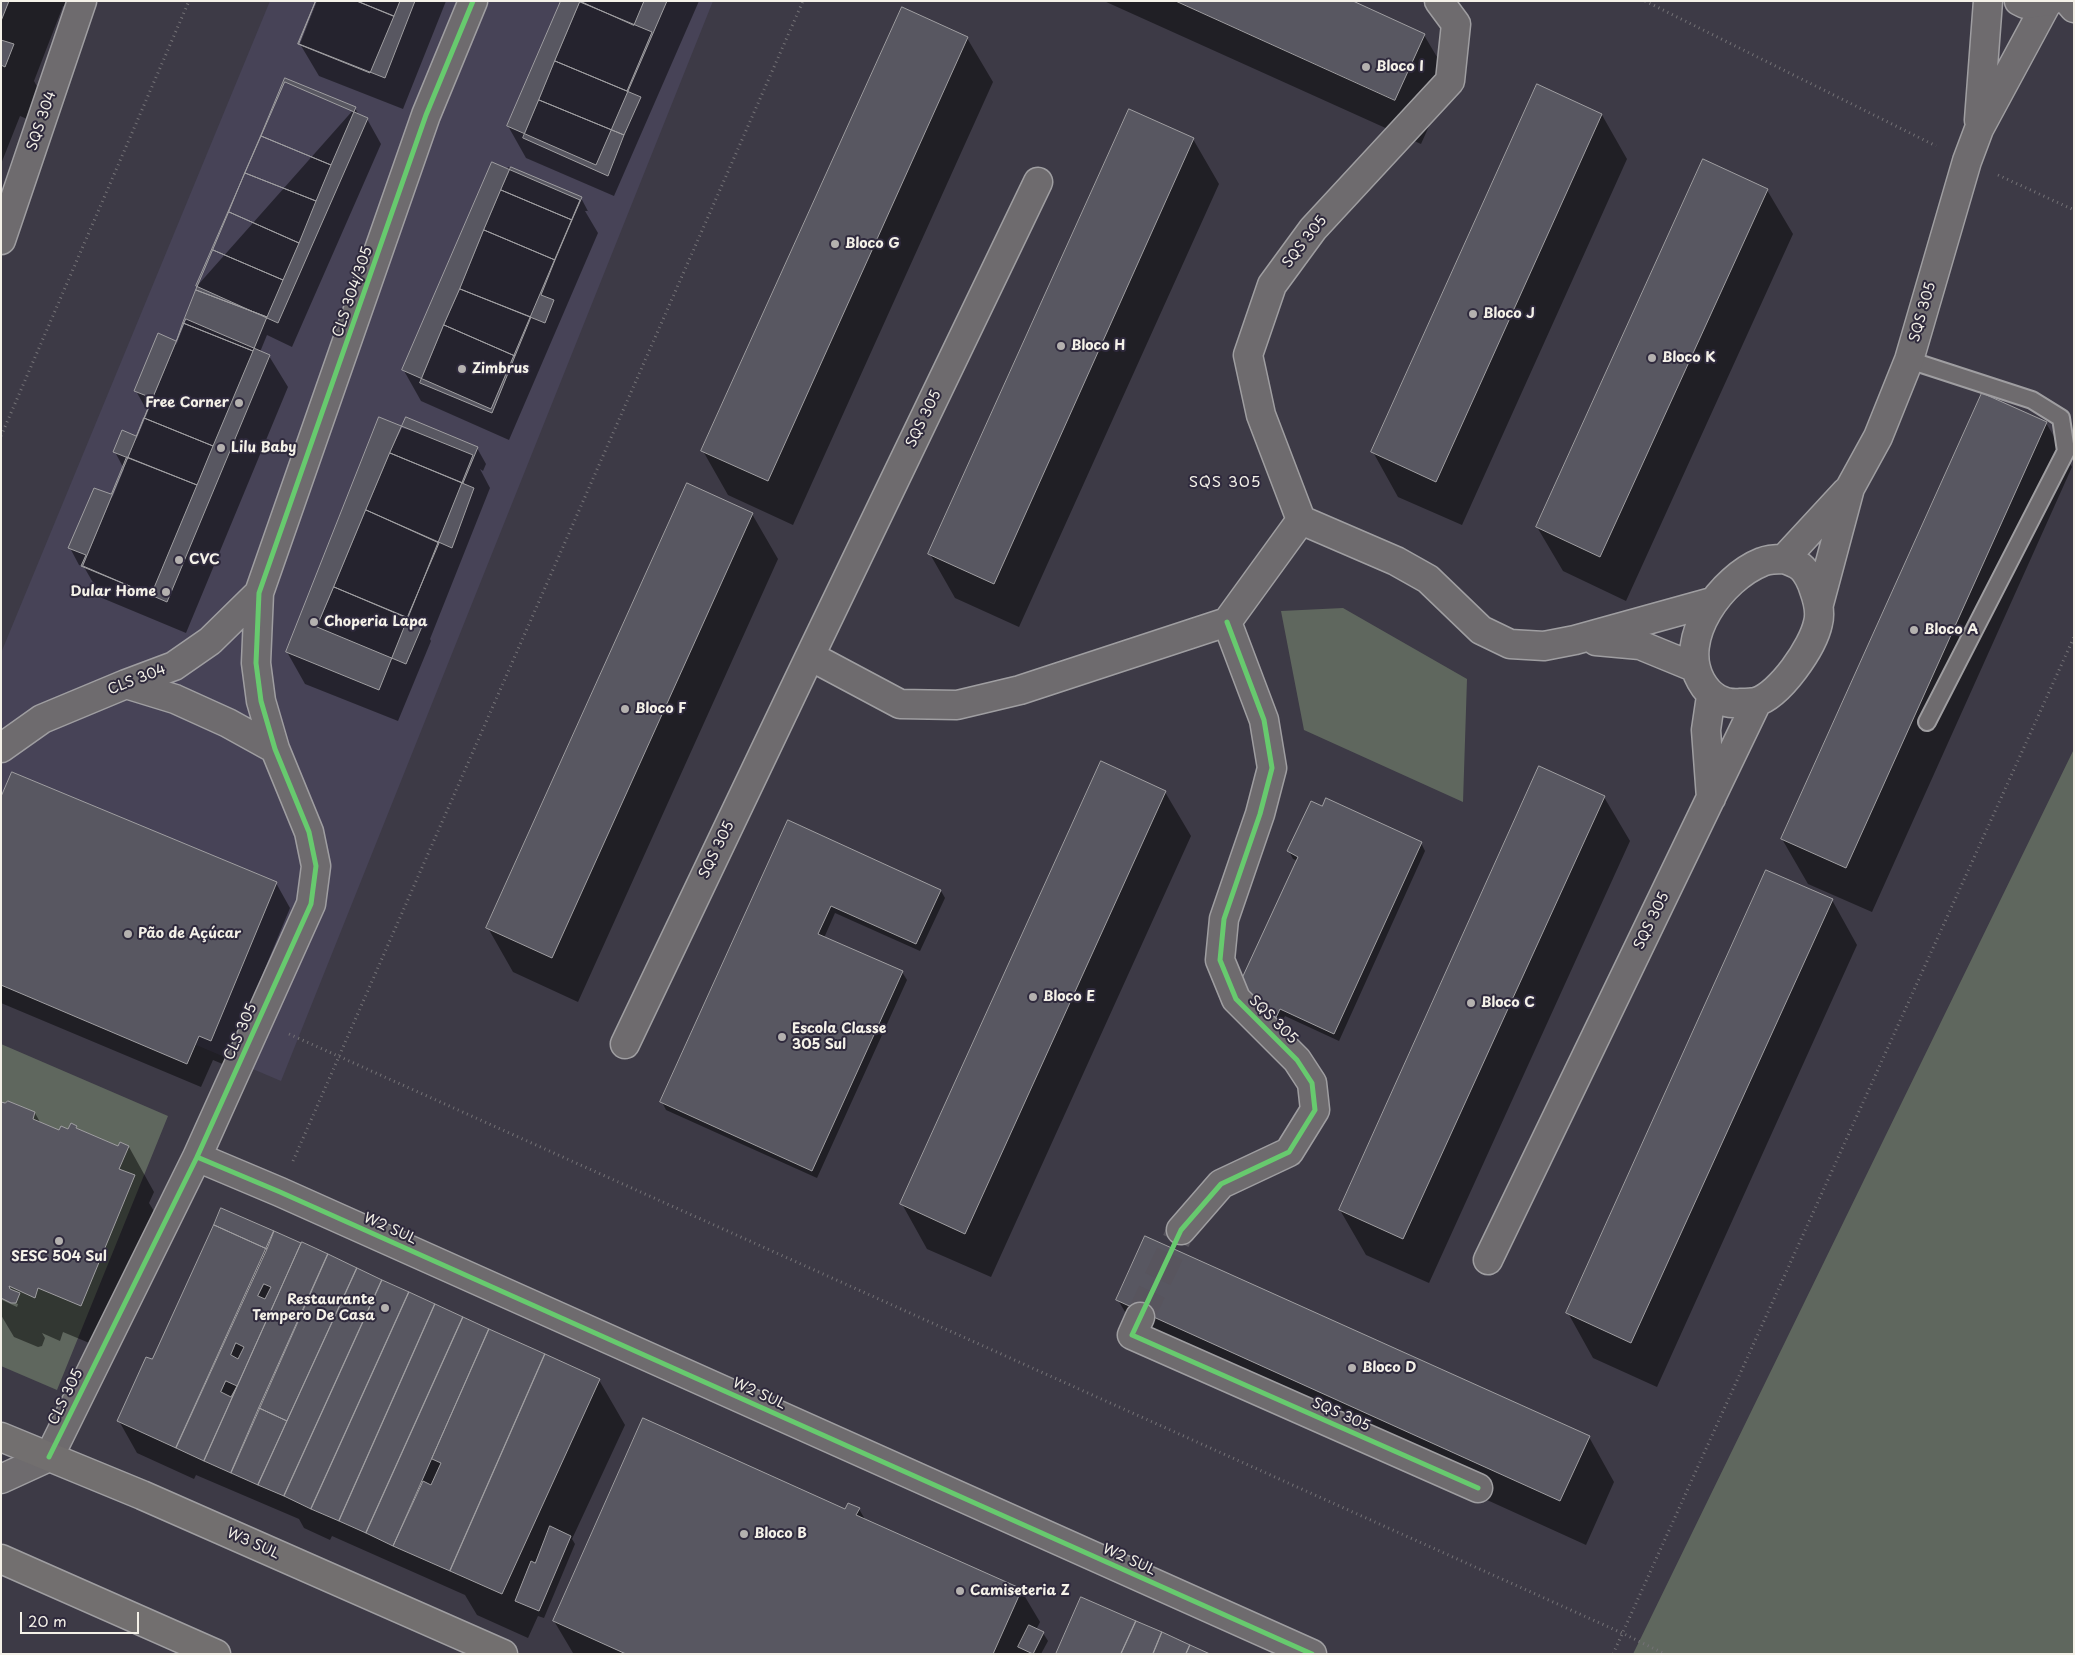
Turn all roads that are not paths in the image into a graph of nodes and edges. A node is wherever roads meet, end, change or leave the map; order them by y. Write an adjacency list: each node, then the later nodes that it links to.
1 (82, 1): 10 (street, SQS 304)
2 (473, 1): 15 (street, CLS 304/305)
3 (1439, 1): 13 (street, SQS 305)
4 (1988, 1): 8 (street, SQS 305)
5 (2019, 1): 6 (street)
6 (2055, 2): 7 (street); 8 (street, SQS 305)
7 (2074, 8)
8 (1979, 129): 11 (street, SQS 305)
9 (1038, 182): 20 (street, SQS 305)
10 (1, 240)
11 (1909, 360): 12 (street, SQS 305); 25 (lane)
12 (1850, 488): 14 (street, SQS 305); 17 (street, SQS 305)
13 (1301, 520): 18 (street); 19 (street)
14 (1784, 558): 16 (street); 17 (street)
15 (259, 593): 22 (street, CLS 304); 27 (street, CLS 305)
16 (1712, 602): 19 (street); 21 (street)
17 (1819, 604): 24 (street)
18 (1227, 622): 20 (street); 31 (street, SQS 305)
19 (1575, 640): 21 (street)
20 (810, 656): 29 (street, SQS 305)
21 (1696, 668): 23 (street)
22 (126, 684): 26 (street, CLS 304); 27 (street)
23 (1711, 696): 24 (street); 28 (street)
24 (1757, 702): 28 (street, SQS 305)
25 (1927, 722)
26 (1, 748)
27 (275, 749): 30 (street, CLS 305)
28 (1712, 798): 32 (street, SQS 305)
29 (625, 1044)
30 (197, 1157): 35 (street, CLS 305); 41 (street, W2 SUL)
31 (1181, 1230)
32 (1488, 1260)
33 (1140, 1316): 37 (street, SQS 305)
34 (1, 1437): 35 (main road, W3 SUL)
35 (49, 1457): 36 (street); 40 (main road, W3 SUL)
36 (1, 1479)
37 (1478, 1488)
38 (1, 1559): 39 (main road)
39 (216, 1654)
40 (503, 1654)
41 (1312, 1654)

